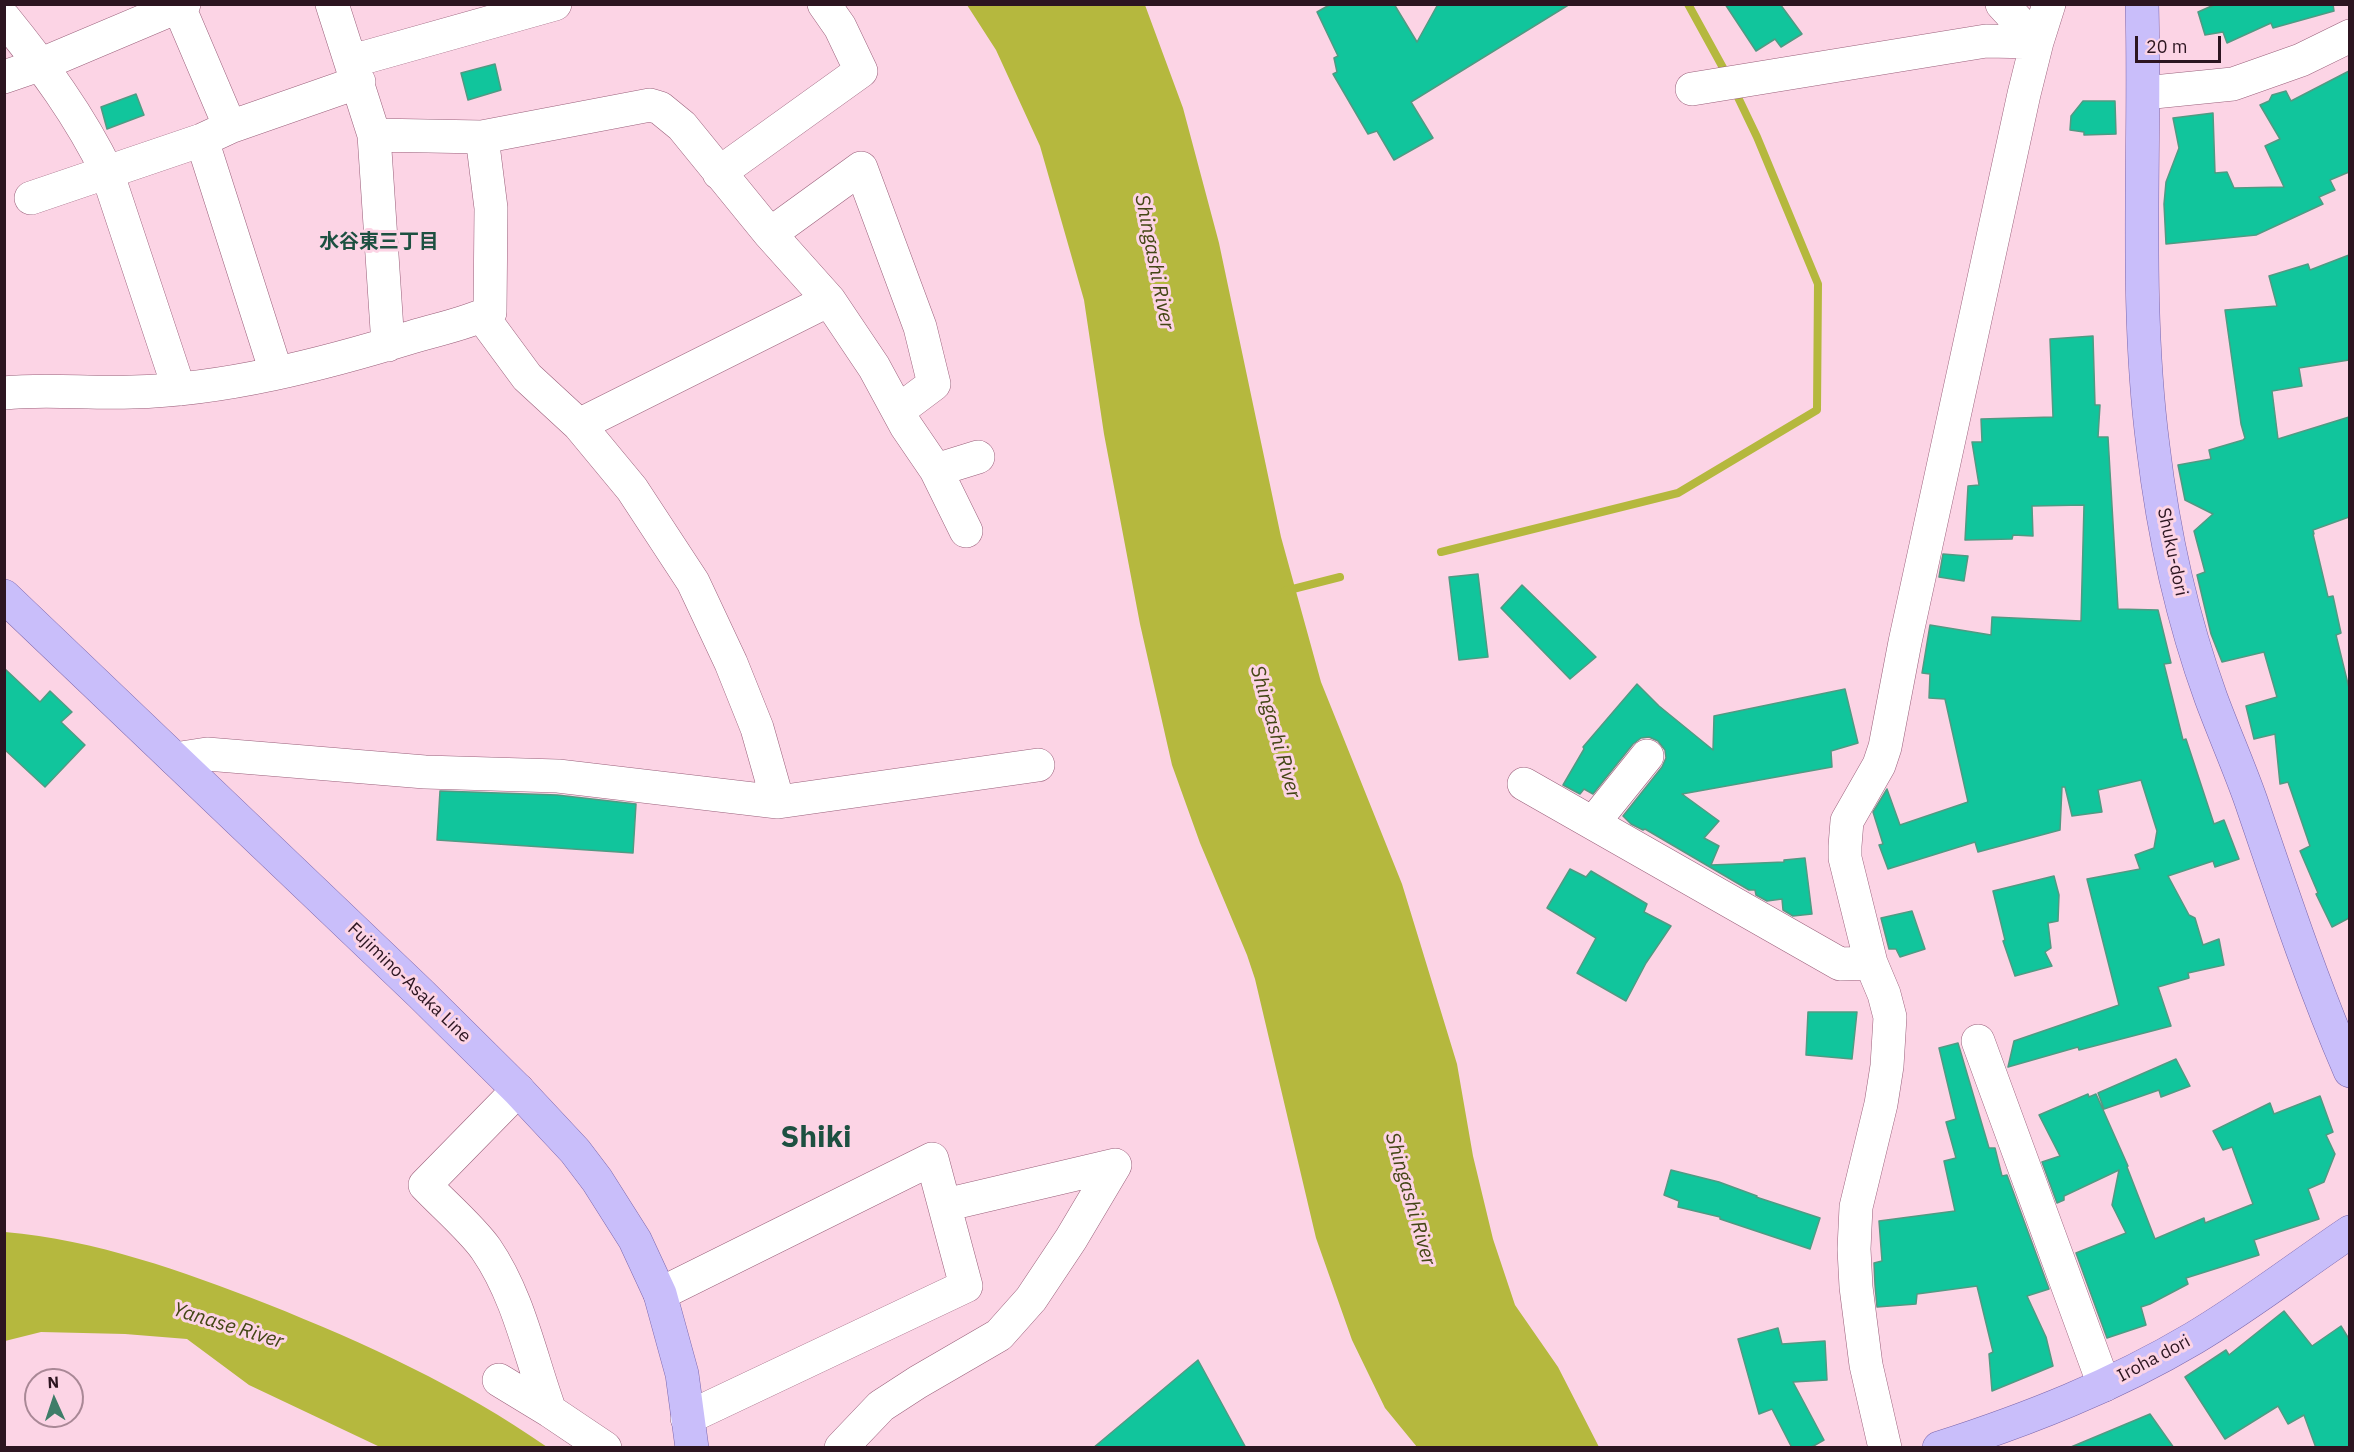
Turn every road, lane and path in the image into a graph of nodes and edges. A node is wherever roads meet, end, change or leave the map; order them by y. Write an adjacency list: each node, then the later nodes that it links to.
1 (332, 4): 12 (street)
2 (555, 4): 12 (street)
3 (824, 4): 20 (street)
4 (2002, 4): 10 (street)
5 (2049, 4): 10 (street)
6 (2142, 4): 15 (main road, Shuku-dori)
7 (182, 6): 11 (street); 16 (street)
8 (4, 18): 11 (street)
9 (2349, 36): 15 (street)
10 (2037, 42): 14 (street); 41 (street)
11 (42, 64): 13 (street); 19 (street)
12 (355, 71): 16 (street); 17 (street)
13 (4, 77)
14 (1692, 89)
15 (2144, 93): 43 (main road, Shuku-dori)
16 (216, 134): 19 (street); 26 (street)
17 (374, 135): 18 (street); 25 (street)
18 (482, 137): 20 (street); 24 (street)
19 (106, 172): 21 (street); 27 (street)
20 (719, 173): 22 (street)
21 (31, 198)
22 (770, 234): 23 (street); 29 (street)
23 (829, 300): 29 (street); 30 (street)
24 (482, 316): 25 (street); 30 (street)
25 (388, 345): 26 (street)
26 (276, 372): 27 (street)
27 (179, 389): 28 (street)
28 (5, 391)
29 (898, 411): 32 (street)
30 (579, 425): 39 (street)
31 (978, 457): 32 (street)
32 (936, 470): 33 (street)
33 (966, 531)
34 (4, 597): 36 (main road, Fujimino-Asaka Line)
35 (1647, 756): 40 (street)
36 (175, 759): 39 (street); 44 (main road, Fujimino-Asaka Line)
37 (1038, 765): 39 (street)
38 (1524, 784): 40 (street)
39 (778, 802)
40 (1593, 823): 41 (street)
41 (1871, 963): 54 (street)
42 (1978, 1041): 49 (street)
43 (2349, 1071)
44 (518, 1090): 47 (main road, Fujimino-Asaka Line); 50 (street)
45 (945, 1205): 47 (street); 51 (street); 53 (street)
46 (2349, 1232): 49 (main road, Iroha dori)
47 (660, 1294): 51 (main road, Fujimino-Asaka Line)
48 (499, 1380): 50 (street)
49 (2104, 1385): 55 (main road, Iroha dori)
50 (550, 1411): 52 (street)
51 (689, 1433)
52 (604, 1448)
53 (841, 1448)
54 (1885, 1448)
55 (1939, 1448)

